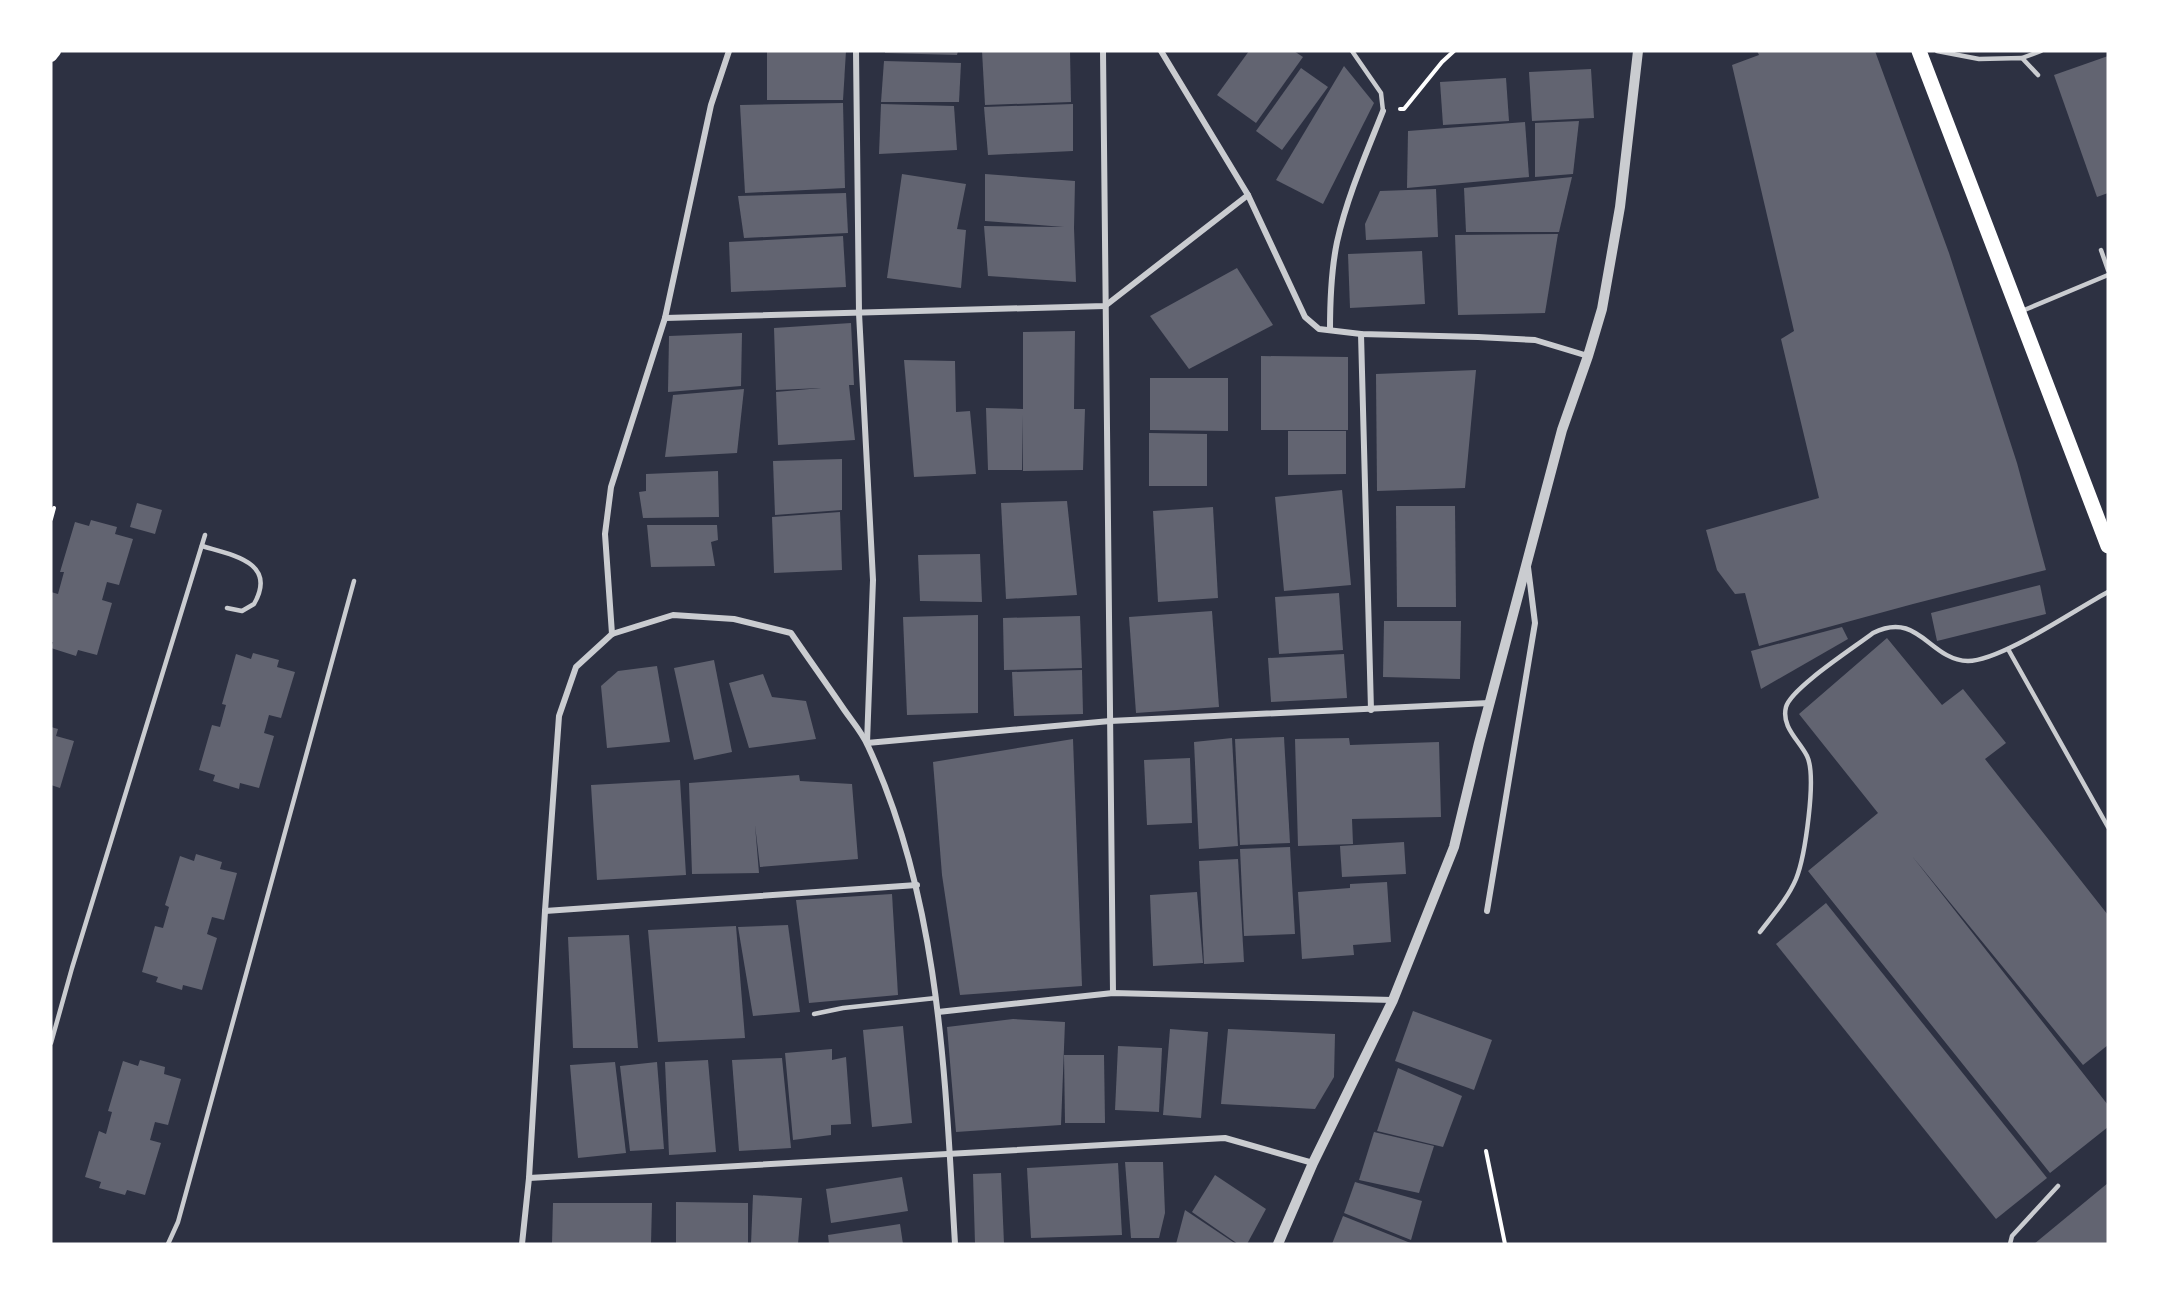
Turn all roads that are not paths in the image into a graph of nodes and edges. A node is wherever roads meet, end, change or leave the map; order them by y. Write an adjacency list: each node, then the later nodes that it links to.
1 (54, 51): 11 (main road)
2 (729, 51): 22 (street)
3 (856, 51): 21 (street)
4 (1103, 51): 19 (street)
5 (1161, 51): 15 (street)
6 (1352, 51): 14 (lane)
7 (1638, 51): 25 (street)
8 (1919, 51): 20 (main road)
9 (1937, 51): 12 (lane)
10 (2041, 51): 12 (lane)
11 (51, 56)
12 (2022, 58): 13 (lane)
13 (2038, 75)
14 (1383, 111): 23 (street)
15 (1248, 195): 19 (street); 23 (street)
16 (2101, 250): 17 (lane)
17 (2108, 270)
18 (2108, 275): 20 (lane)
19 (1105, 306): 21 (street); 37 (street)
20 (2019, 312): 28 (main road)
21 (859, 313): 22 (street); 38 (street)
22 (665, 318): 33 (street)
23 (1329, 330): 24 (street)
24 (1361, 334): 25 (street); 36 (street)
25 (1588, 356): 29 (street)
26 (205, 536): 27 (lane)
27 (202, 546): 32 (lane); 49 (lane)
28 (2108, 546)
29 (1527, 561): 35 (street); 42 (street)
30 (354, 581): 54 (lane)
31 (2108, 592): 34 (lane)
32 (227, 608)
33 (612, 634): 38 (street); 41 (street)
34 (2008, 649): 39 (lane); 43 (lane)
35 (1490, 703): 36 (street); 46 (street)
36 (1371, 710): 37 (street)
37 (1110, 721): 38 (street); 44 (street)
38 (867, 743): 40 (street)
39 (2108, 827)
40 (917, 885): 41 (street); 45 (street)
41 (545, 911): 52 (street)
42 (1487, 912)
43 (1760, 932)
44 (1113, 993): 46 (street); 47 (street)
45 (936, 998): 47 (street); 48 (lane)
46 (1393, 1000): 51 (street)
47 (938, 1012): 50 (street)
48 (814, 1014)
49 (51, 1043)
50 (950, 1154): 51 (street); 52 (street); 56 (street)
51 (1313, 1163): 57 (street)
52 (529, 1178): 55 (street)
53 (2058, 1186): 58 (lane)
54 (168, 1244)
55 (522, 1244)
56 (955, 1244)
57 (1278, 1244)
58 (2010, 1244)

